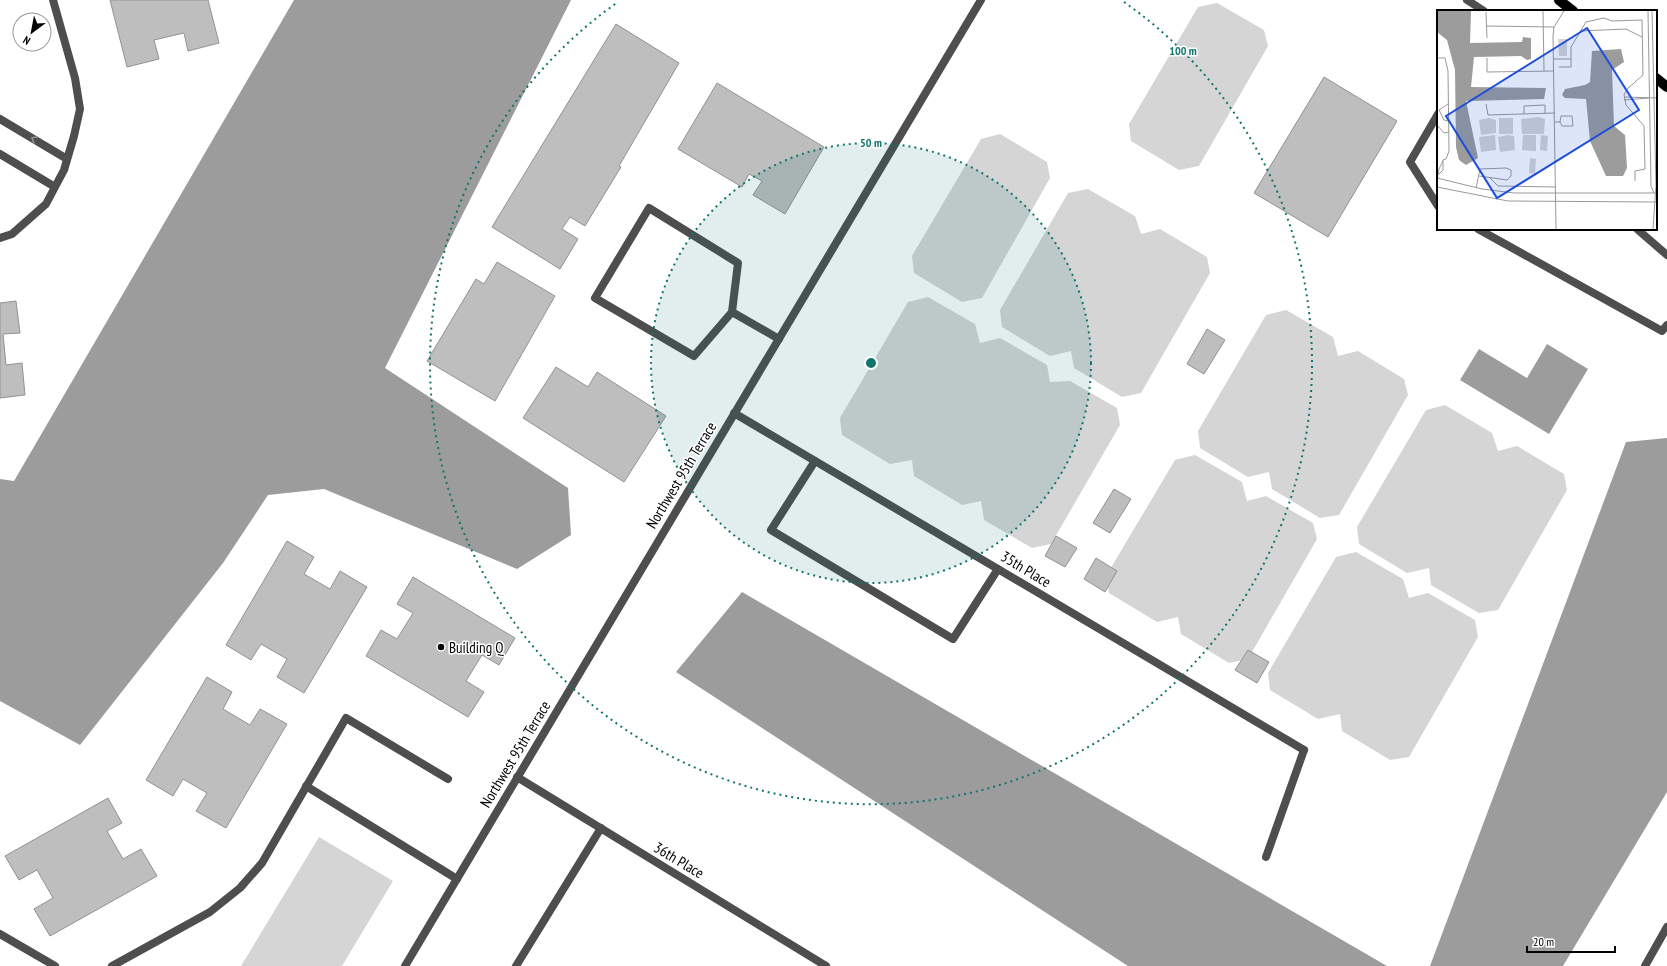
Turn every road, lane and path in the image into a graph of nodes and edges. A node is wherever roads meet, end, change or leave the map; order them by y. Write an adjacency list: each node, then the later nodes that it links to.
1 (53, 0): 12 (street)
2 (981, 0): 21 (street, Northwest 95th Terrace)
3 (1467, 0): 5 (street)
4 (1559, 0): 6 (main road)
5 (1482, 10)
6 (1572, 10)
7 (1657, 79): 8 (main road)
8 (1667, 87)
9 (1437, 116): 14 (street)
10 (0, 119): 12 (street, one-way to 10)
11 (0, 154): 13 (street)
12 (67, 159): 13 (street)
13 (55, 187): 17 (street)
14 (1437, 204)
15 (1480, 230): 20 (street)
16 (1638, 230): 18 (street)
17 (0, 238)
18 (1667, 254)
19 (732, 312): 19 (street); 21 (street)
20 (1667, 325)
21 (779, 339): 22 (street, Northwest 95th Terrace)
22 (734, 413): 23 (street, 35th Place); 25 (street, Northwest 95th Terrace)
23 (815, 460): 24 (street, 35th Place); 24 (street)
24 (998, 569): 29 (street, 35th Place)
25 (517, 777): 28 (street, 36th Place); 30 (street, Northwest 95th Terrace)
26 (448, 779): 27 (street)
27 (306, 786): 30 (street); 34 (street)
28 (601, 828): 36 (street); 37 (street, 36th Place)
29 (1266, 857)
30 (457, 879): 35 (street, Northwest 95th Terrace)
31 (1667, 927): 38 (street)
32 (0, 934): 33 (street)
33 (55, 966)
34 (112, 966)
35 (405, 966)
36 (516, 966)
37 (826, 966)
38 (1645, 966)

